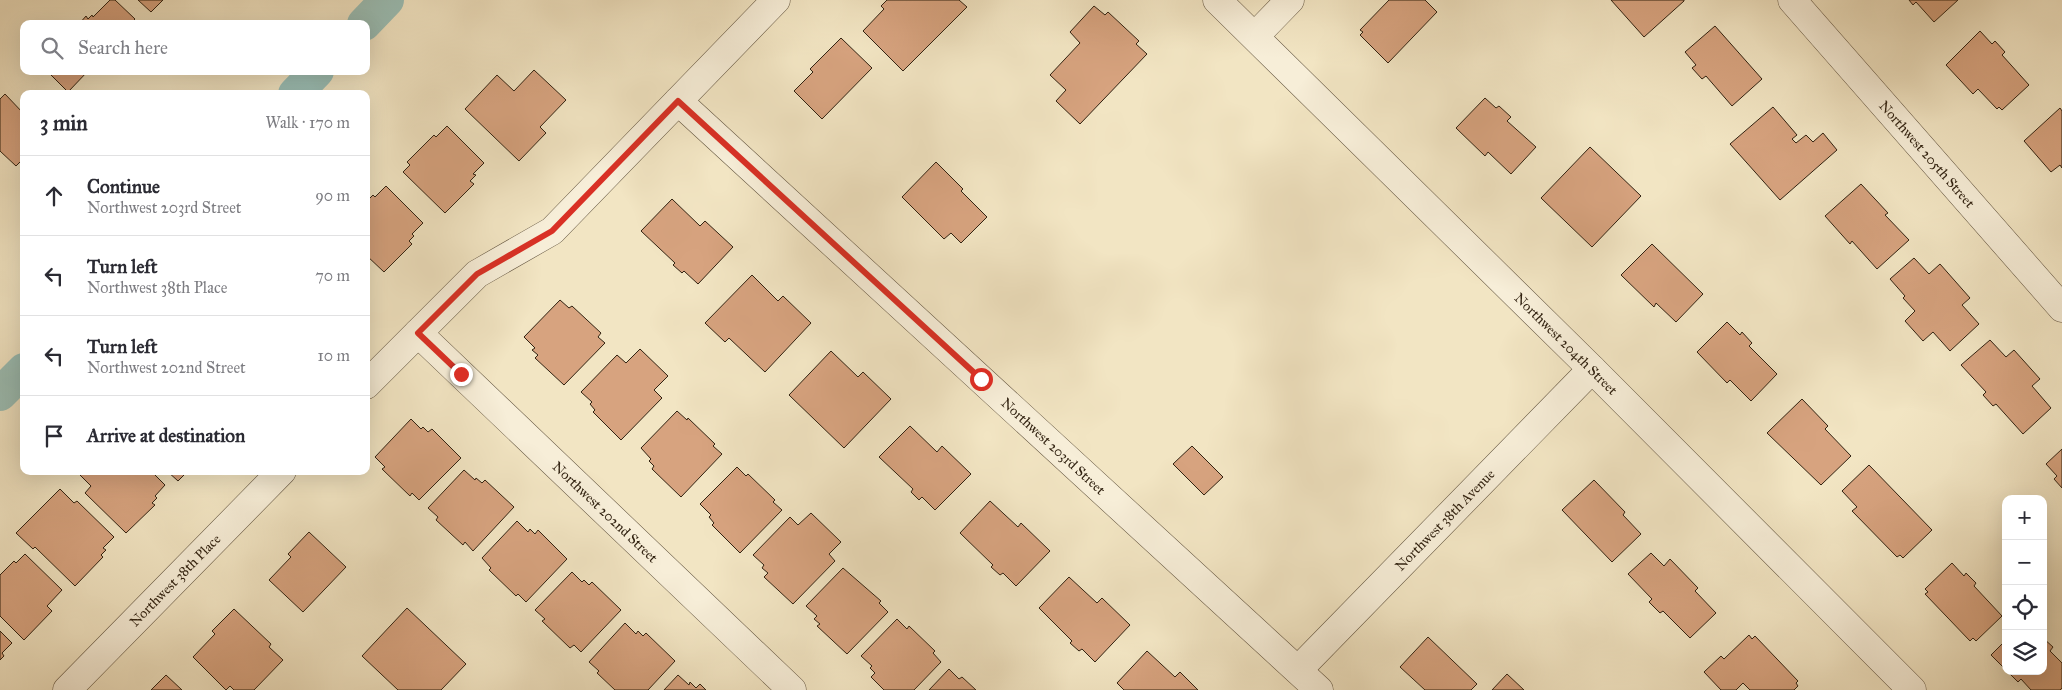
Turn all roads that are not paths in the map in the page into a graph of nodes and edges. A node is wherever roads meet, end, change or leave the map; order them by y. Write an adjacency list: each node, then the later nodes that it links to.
1 (776, 0): 6 (street)
2 (1217, 0): 5 (street, Northwest 204th Street)
3 (1290, 0): 5 (street)
4 (1792, 0): 7 (street, Northwest 205th Street)
5 (1255, 36): 9 (street, Northwest 204th Street)
6 (678, 101): 8 (street); 12 (street, Northwest 203rd Street)
7 (2062, 308)
8 (418, 333): 10 (street); 14 (street, Northwest 202nd Street)
9 (1592, 369): 12 (street, Northwest 38th Avenue); 16 (street, Northwest 204th Street)
10 (370, 382)
11 (278, 475): 13 (street, Northwest 38th Place)
12 (1298, 670): 15 (street, Northwest 203rd Street)
13 (67, 690)
14 (792, 690)
15 (1318, 690)
16 (1912, 690)

